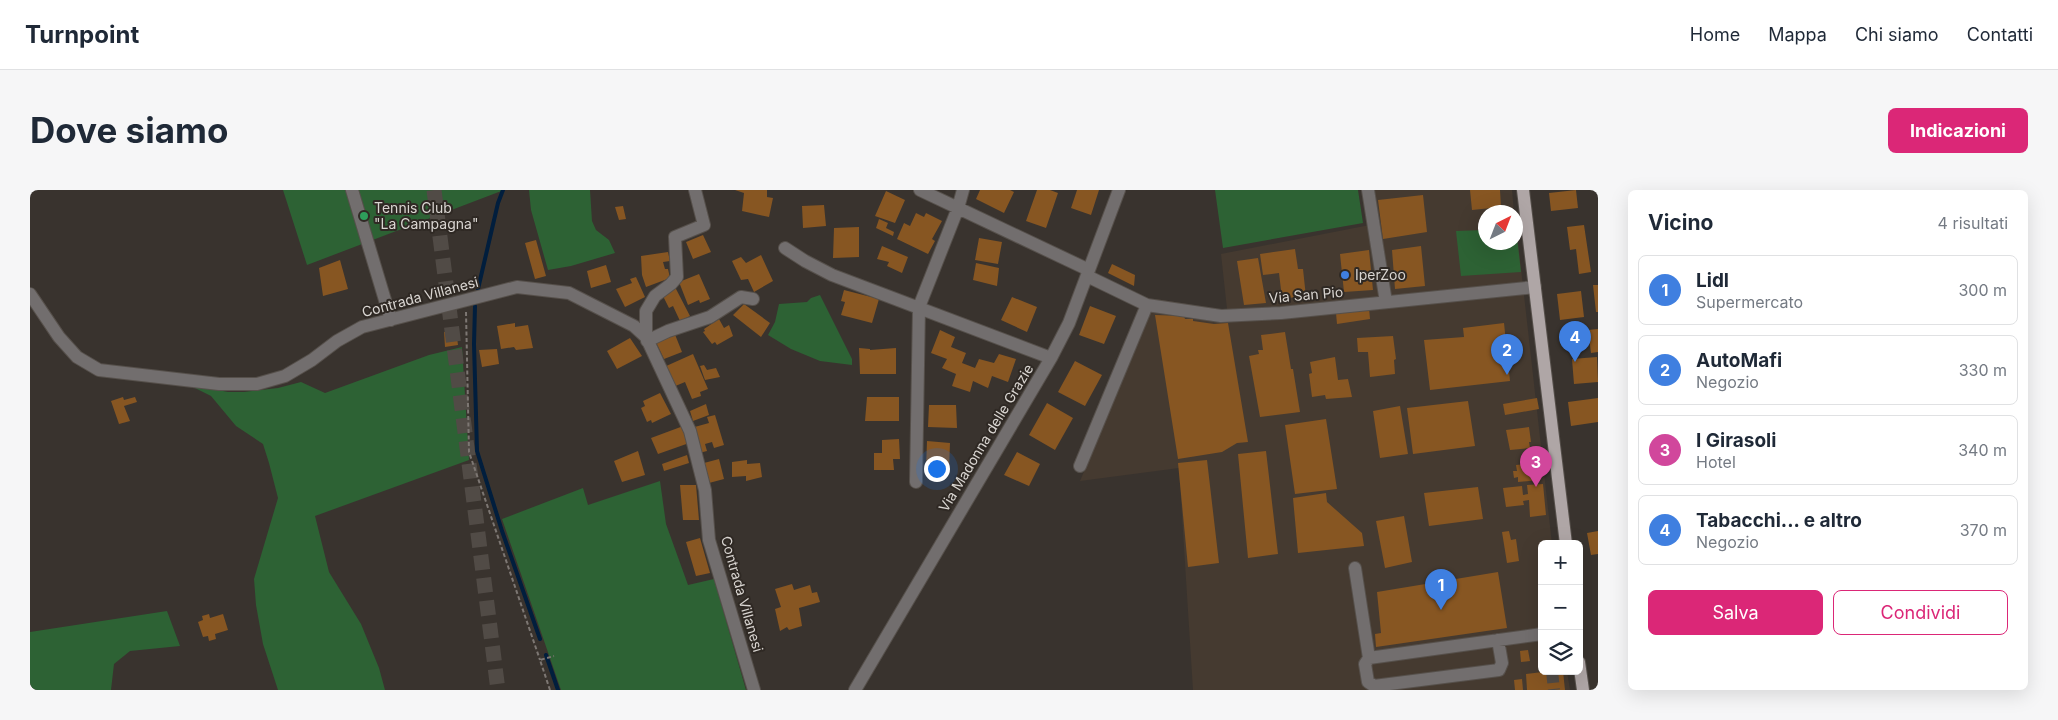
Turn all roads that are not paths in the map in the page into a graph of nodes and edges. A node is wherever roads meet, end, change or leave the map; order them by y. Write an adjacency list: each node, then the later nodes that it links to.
1 (352, 190): 17 (street)
2 (695, 190): 18 (street, Contrada Villanesi)
3 (920, 190): 8 (street)
4 (963, 190): 8 (street)
5 (1119, 190): 10 (street, Via Madonna delle Grazie)
6 (1368, 190): 14 (street)
7 (1523, 190): 11 (main road)
8 (958, 208): 10 (street); 16 (street)
9 (785, 248): 16 (street)
10 (1088, 273): 15 (street, Via San Pio); 19 (street, Via Madonna delle Grazie)
11 (1535, 286): 14 (street, Via San Pio); 22 (main road)
12 (30, 294): 17 (street, Contrada Villanesi)
13 (754, 299): 18 (street)
14 (1386, 302): 15 (street, Via San Pio)
15 (1147, 305): 20 (street)
16 (919, 307): 19 (street); 21 (street)
17 (391, 320): 18 (street, Contrada Villanesi)
18 (646, 339): 28 (street, Contrada Villanesi)
19 (1051, 358): 29 (street, Via Madonna delle Grazie)
20 (1080, 466)
21 (916, 482)
22 (1566, 540)
23 (1355, 568): 26 (street)
24 (1538, 635): 25 (street)
25 (1498, 640): 26 (street); 26 (street)
26 (1369, 658)
27 (1580, 675): 30 (main road)
28 (754, 690)
29 (855, 690)
30 (1582, 690)

